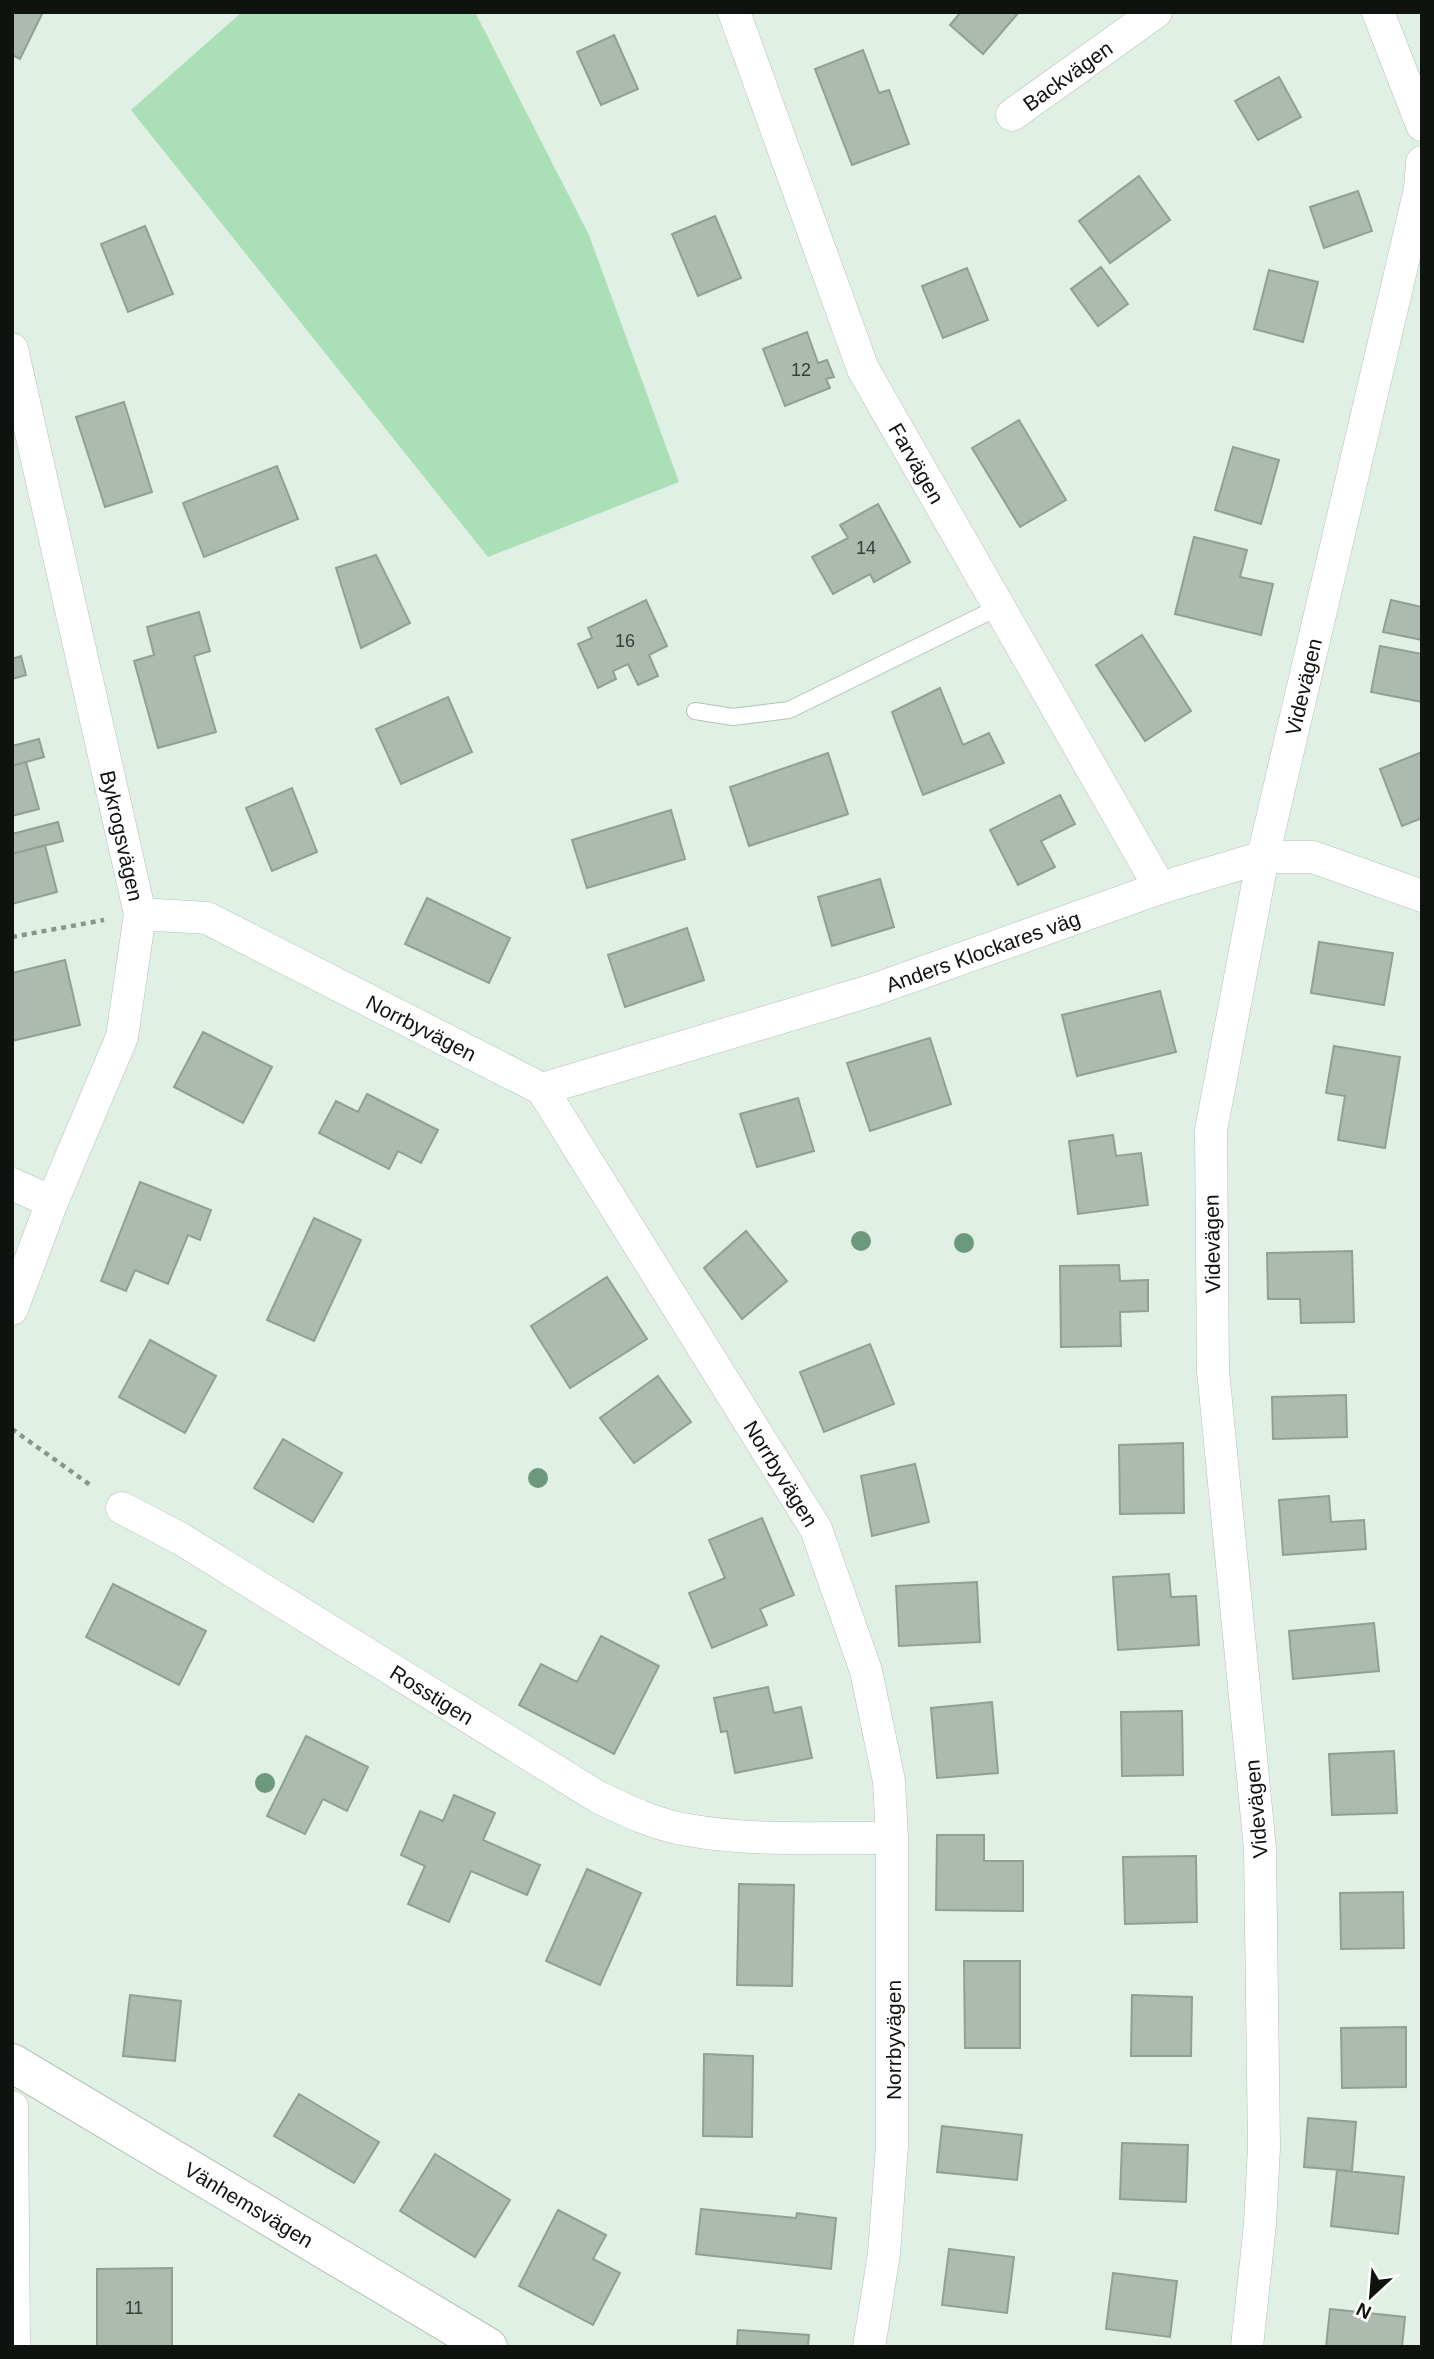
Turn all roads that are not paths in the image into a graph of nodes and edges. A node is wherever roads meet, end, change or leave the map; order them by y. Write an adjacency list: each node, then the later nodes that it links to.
1 (734, 12): 8 (street, Farvägen)
2 (1156, 12): 4 (street, Backvägen)
3 (1378, 12): 5 (street)
4 (1012, 115)
5 (1422, 125)
6 (1422, 162): 10 (street, Videvägen)
7 (12, 349): 13 (street, Bykrogsvägen)
8 (999, 607): 9 (lane); 11 (street, Farvägen)
9 (695, 710)
10 (1263, 856): 11 (street, Anders Klockares väg); 12 (street, Anders Klockares väg); 25 (street, Videvägen)
11 (1160, 888): 14 (street, Anders Klockares väg)
12 (1422, 896)
13 (140, 914): 14 (street, Norrbyvägen); 16 (street, Bykrogsvägen)
14 (542, 1089): 19 (street, Norrbyvägen)
15 (12, 1184): 16 (street)
16 (52, 1202): 17 (street, Bykrogsvägen)
17 (12, 1308)
18 (122, 1508): 19 (street, Rosstigen)
19 (892, 1838): 24 (street, Norrbyvägen)
20 (12, 2063): 23 (street, Vänhemsvägen)
21 (12, 2107): 22 (street)
22 (14, 2347)
23 (488, 2347)
24 (869, 2347)
25 (1247, 2347)

